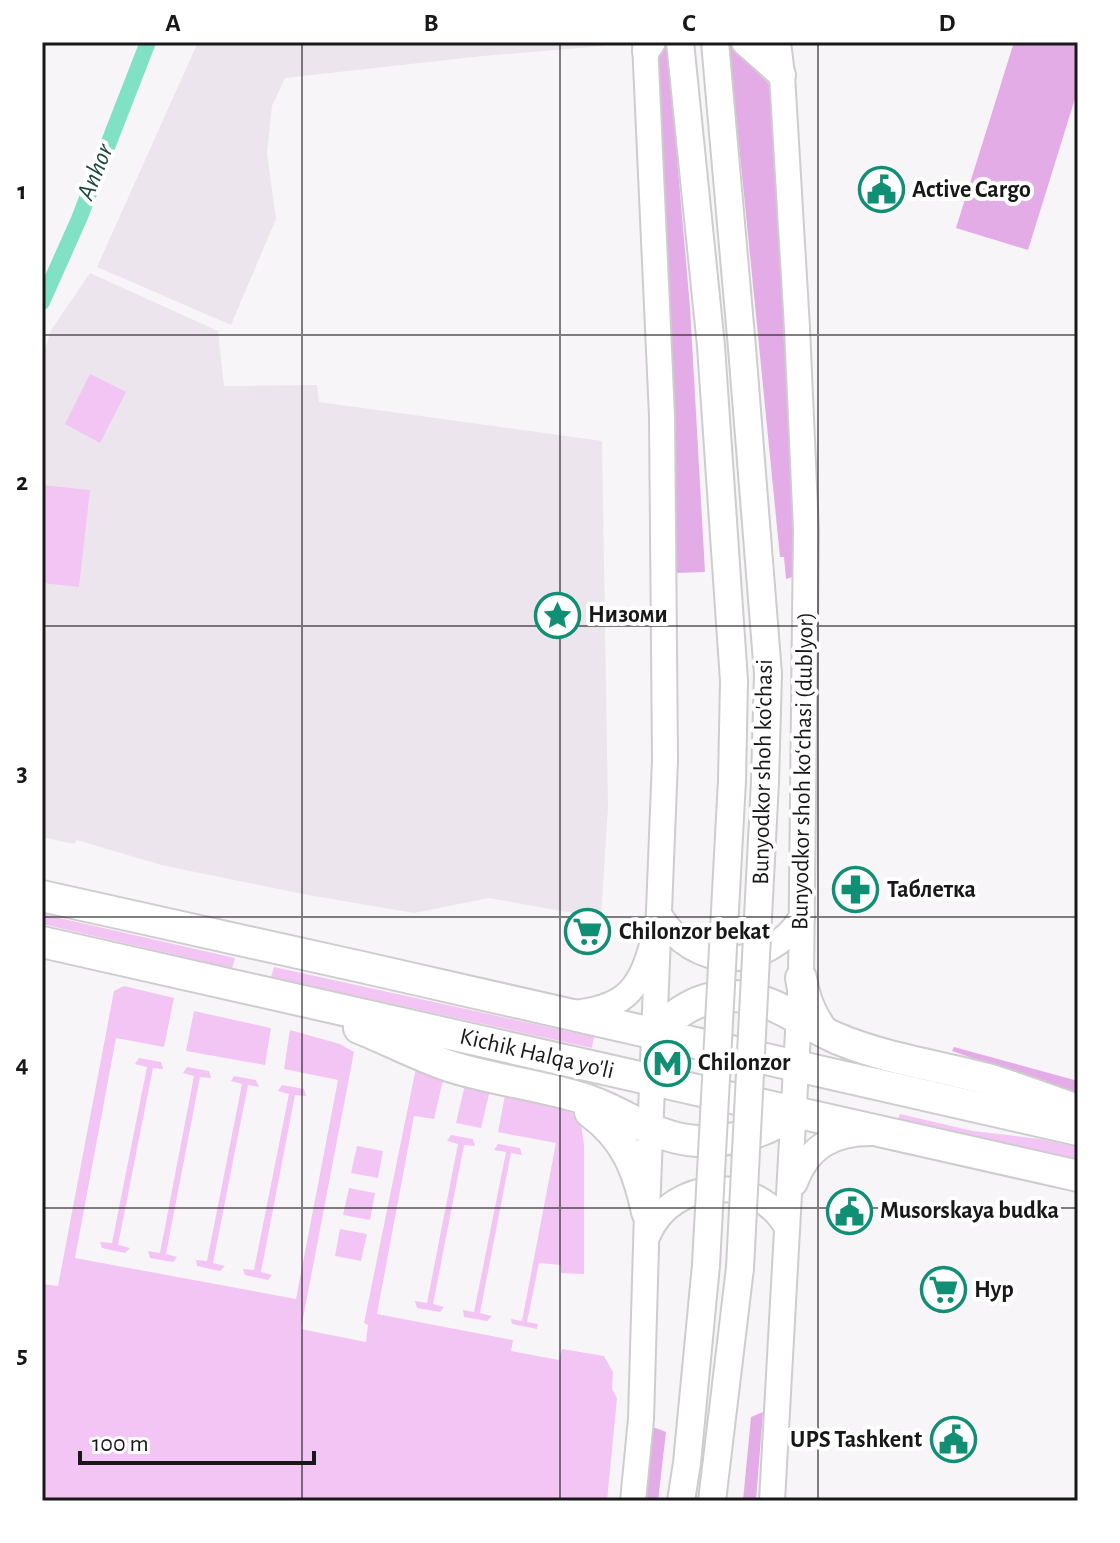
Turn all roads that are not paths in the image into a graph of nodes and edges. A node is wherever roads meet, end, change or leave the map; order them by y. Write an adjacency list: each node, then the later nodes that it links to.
1 (680, 42): 29 (main road, Bunyodkor shoh ko'chasi, bridge)
2 (715, 42): 30 (main road, Bunyodkor shoh ko'chasi, bridge)
3 (745, 42): 6 (main road)
4 (778, 42): 6 (street, Bunyodkor shoh koʻchasi (dublyor))
5 (648, 45): 8 (street)
6 (782, 75): 9 (street, Bunyodkor shoh koʻchasi (dublyor))
7 (42, 896): 10 (highway, Kichik Halqa yo'li)
8 (659, 914): 9 (street); 15 (street); 17 (street)
9 (802, 917): 12 (street, Bunyodkor shoh koʻchasi (dublyor))
10 (239, 941): 13 (highway); 15 (highway, Kichik Halqa yo'li)
11 (42, 942): 13 (highway, Kichik Halqa yo'li)
12 (801, 978): 16 (highway)
13 (228, 984): 14 (highway, Kichik Halqa yo'li)
14 (287, 997): 19 (highway, Kichik Halqa yo'li); 20 (highway)
15 (563, 1014): 17 (highway, Kichik Halqa yo'li)
16 (811, 1025): 17 (highway); 18 (street); 22 (highway)
17 (655, 1034): 18 (highway, Kichik Halqa yo'li); 19 (street)
18 (798, 1066): 21 (street); 22 (highway, Kichik Halqa yo'li)
19 (653, 1080): 21 (highway, Kichik Halqa yo'li); 23 (street)
20 (557, 1092): 23 (highway); 27 (highway)
21 (795, 1112): 23 (highway); 24 (highway, Kichik Halqa yo'li); 26 (street)
22 (1070, 1121): 24 (highway)
23 (651, 1131): 27 (street)
24 (901, 1137): 25 (highway, Kichik Halqa yo'li); 26 (street)
25 (1078, 1176)
26 (788, 1220): 27 (street); 31 (street)
27 (647, 1226): 28 (street)
28 (633, 1501)
29 (681, 1501)
30 (712, 1501)
31 (772, 1501)

